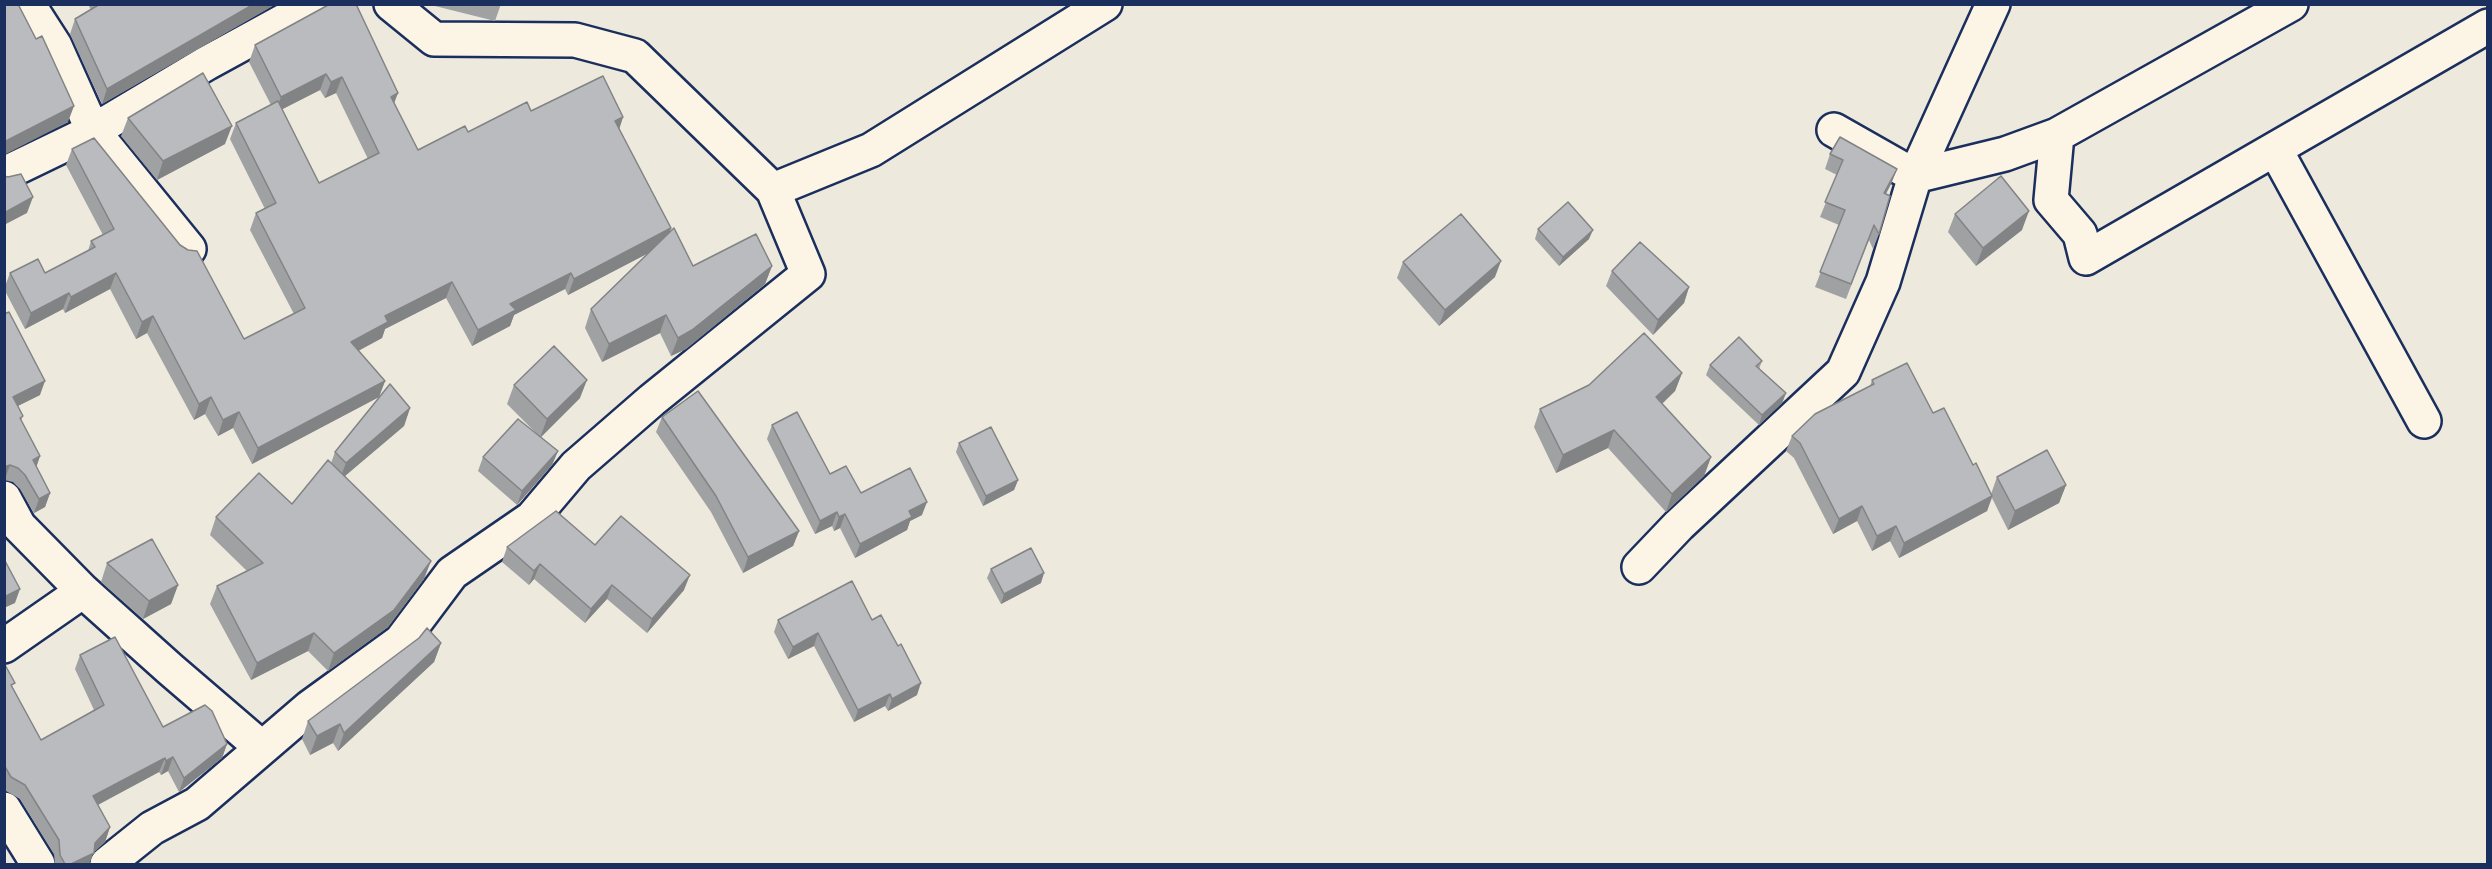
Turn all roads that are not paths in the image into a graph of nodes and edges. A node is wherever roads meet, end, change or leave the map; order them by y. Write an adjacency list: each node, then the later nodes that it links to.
1 (28, 4): 9 (street)
2 (315, 4): 9 (street)
3 (392, 4): 14 (street)
4 (1105, 4): 14 (street)
5 (1993, 4): 13 (street)
6 (2291, 4): 10 (street)
7 (2487, 26): 11 (street)
8 (1834, 130): 13 (street)
9 (93, 131): 12 (street); 15 (street)
10 (2057, 135): 11 (street); 13 (street)
11 (2276, 149): 16 (street)
12 (4, 174)
13 (1915, 176): 18 (street)
14 (773, 190): 21 (street)
15 (189, 249)
16 (2424, 421)
17 (4, 498): 19 (street)
18 (1639, 567)
19 (83, 591): 20 (street); 21 (street)
20 (4, 646)
21 (262, 748): 24 (street)
22 (4, 809): 23 (street)
23 (38, 864)
24 (107, 864)

